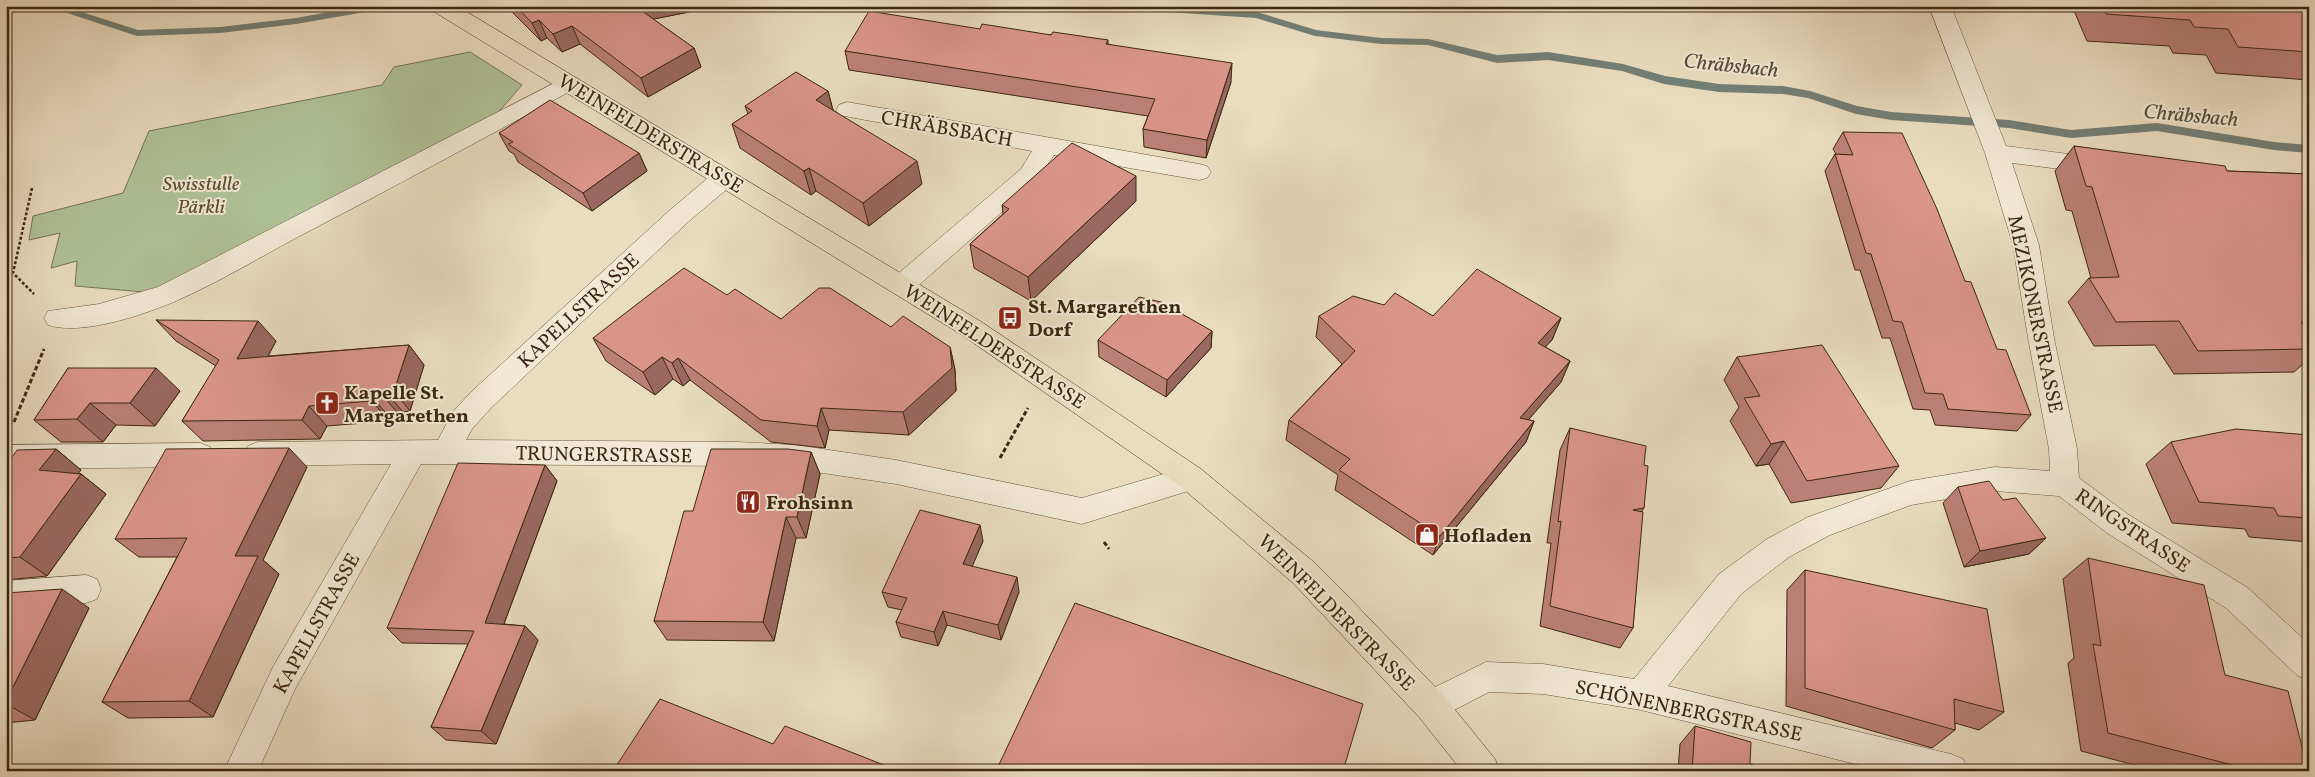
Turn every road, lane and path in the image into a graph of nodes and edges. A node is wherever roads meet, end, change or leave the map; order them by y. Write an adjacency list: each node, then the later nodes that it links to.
1 (1940, 6): 5 (street, MEZIKONERSTRASSE)
2 (443, 8): 3 (main road, WEINFELDERSTRASSE)
3 (568, 83): 9 (main road, WEINFELDERSTRASSE); 11 (street)
4 (847, 110): 6 (street, CHRÄBSBACH)
5 (1993, 144): 7 (street); 17 (street, MEZIKONERSTRASSE)
6 (1047, 146): 8 (street, CHRÄBSBACH); 10 (street, CHRÄBSBACH)
7 (2121, 169)
8 (1199, 172)
9 (724, 178): 10 (main road, WEINFELDERSTRASSE); 14 (street, KAPELLSTRASSE)
10 (902, 285): 16 (main road, WEINFELDERSTRASSE)
11 (57, 318)
12 (1030, 404): 18 (path)
13 (413, 452): 14 (street, TRUNGERSTRASSE); 15 (street, TRUNGERSTRASSE); 24 (street, KAPELLSTRASSE)
14 (446, 452): 18 (street, TRUNGERSTRASSE)
15 (6, 457)
16 (1191, 478): 18 (street, TRUNGERSTRASSE); 23 (main road, WEINFELDERSTRASSE)
17 (2065, 484): 21 (street, RINGSTRASSE); 22 (street, RINGSTRASSE)
18 (981, 491)
19 (86, 589): 20 (street)
20 (6, 594)
21 (2309, 666)
22 (1641, 695): 23 (street, SCHÖNENBERGSTRASSE); 26 (street, SCHÖNENBERGSTRASSE)
23 (1431, 706): 25 (main road, WEINFELDERSTRASSE)
24 (241, 771)
25 (1483, 771)
26 (1951, 771)

